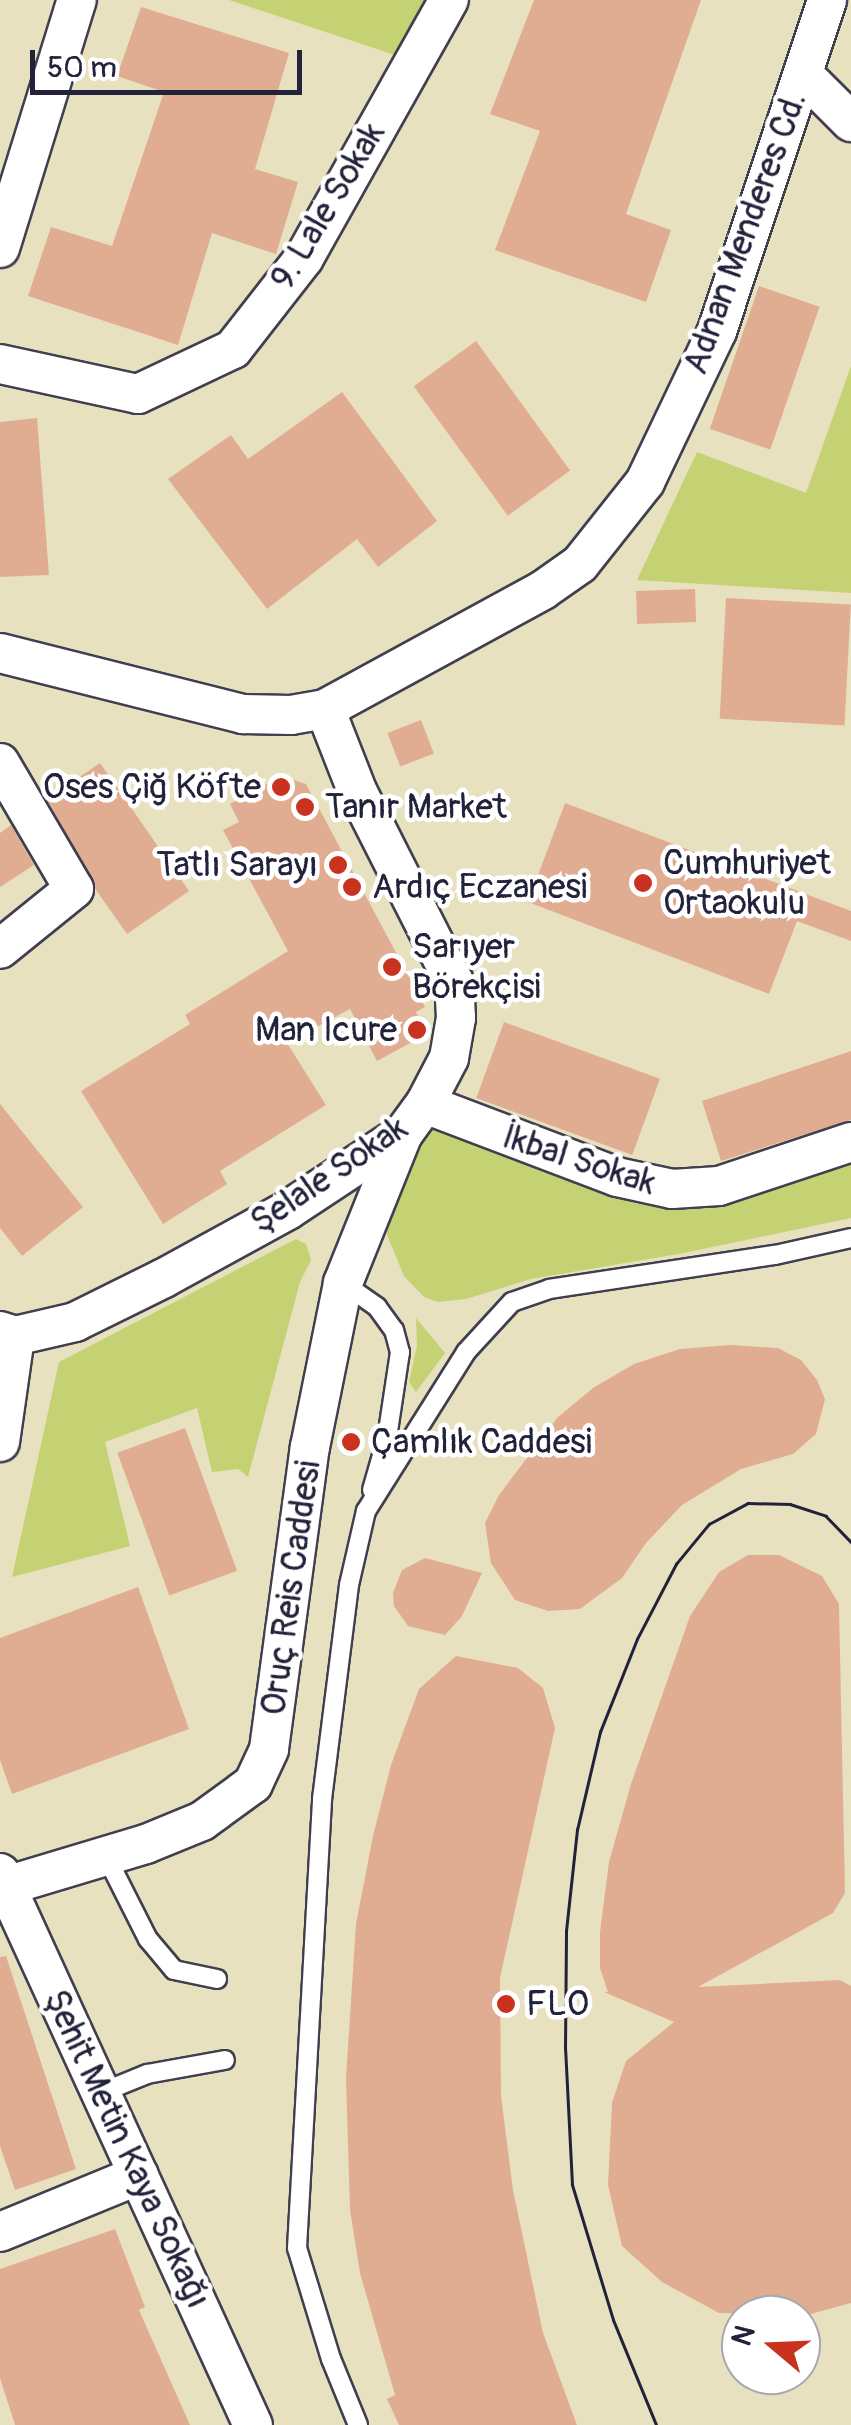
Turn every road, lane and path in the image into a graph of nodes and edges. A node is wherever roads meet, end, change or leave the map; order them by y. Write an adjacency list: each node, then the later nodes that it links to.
1 (77, 0): 6 (street)
2 (448, 0): 8 (street, 9. Lale Sokak)
3 (828, 0): 4 (street, Adnan Menderes Cd.)
4 (803, 74): 5 (street); 10 (street, Adnan Menderes Cd.)
5 (851, 122)
6 (8, 196): 7 (street)
7 (0, 248)
8 (0, 364)
9 (0, 653): 10 (street)
10 (325, 709): 13 (street, Şelale Sokak)
11 (0, 762): 12 (street)
12 (0, 949)
13 (414, 1119): 14 (street, İkbal Sokak); 16 (street, Oruç Reis Caddesi); 17 (street, Şelale Sokak)
14 (851, 1142)
15 (851, 1238): 19 (lane)
16 (343, 1283): 19 (lane); 20 (street, Oruç Reis Caddesi)
17 (7, 1334): 18 (street)
18 (0, 1442)
19 (366, 1511): 29 (lane)
20 (108, 1858): 21 (street, Oruç Reis Caddesi); 23 (lane)
21 (3, 1880): 22 (street, Şehit Metin Kaya Sokağı)
22 (11, 1927): 25 (street, Şehit Metin Kaya Sokağı)
23 (217, 1979)
24 (225, 2060): 25 (lane)
25 (102, 2092): 26 (street, Şehit Metin Kaya Sokağı)
26 (139, 2176): 27 (street); 28 (street, Şehit Metin Kaya Sokağı)
27 (0, 2232)
28 (253, 2425)
29 (358, 2425)

